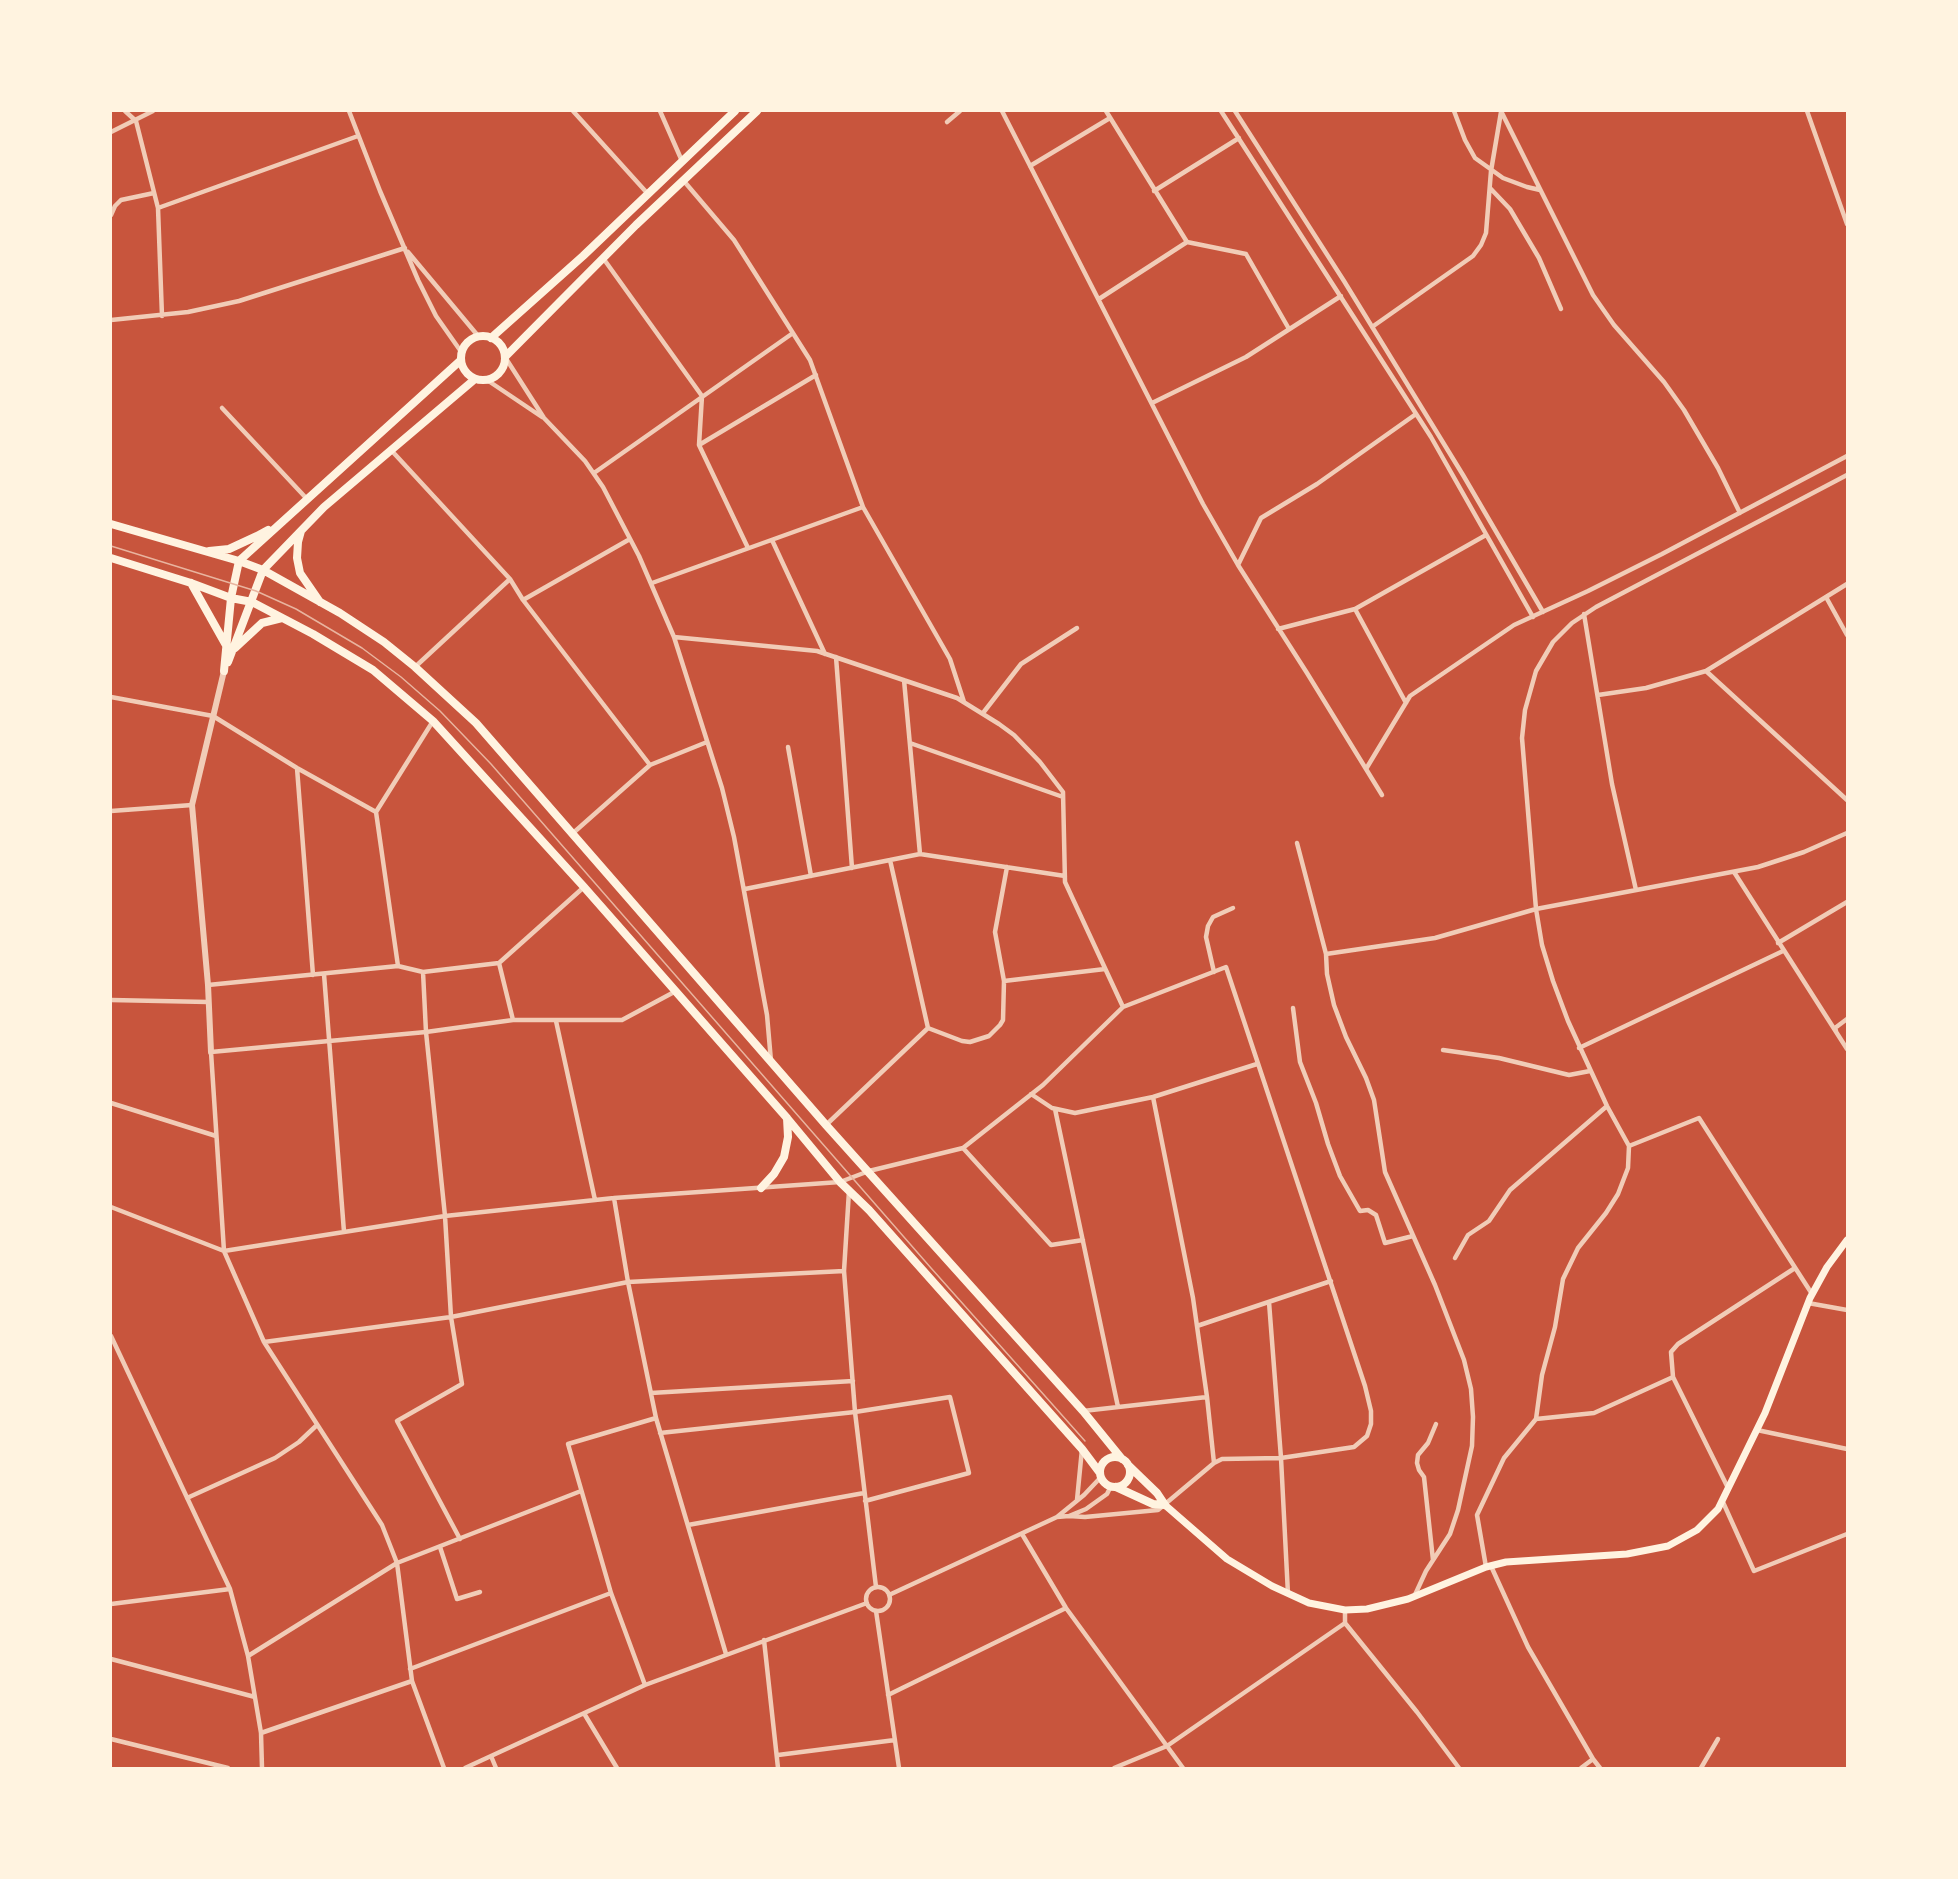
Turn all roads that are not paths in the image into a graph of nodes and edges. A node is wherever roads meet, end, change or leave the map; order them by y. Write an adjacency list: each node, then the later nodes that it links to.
1 (124, 111): 17 (street)
2 (153, 111): 17 (street)
3 (348, 111): 20 (street)
4 (573, 111): 30 (street)
5 (660, 111): 22 (street)
6 (735, 111): 22 (main road)
7 (757, 111): 25 (main road)
8 (960, 111): 18 (street)
9 (1002, 111): 23 (street)
10 (1106, 111): 16 (street)
11 (1221, 111): 21 (street)
12 (1235, 111): 42 (street)
13 (1454, 111): 24 (street)
14 (1501, 111): 24 (street); 27 (street)
15 (1807, 111): 33 (street)
16 (1110, 118): 23 (street); 28 (street)
17 (136, 121): 19 (street); 29 (street)
18 (947, 122)
19 (111, 132)
20 (358, 136): 31 (street); 35 (street)
21 (1239, 138): 28 (street); 37 (street)
22 (682, 161): 30 (main road)
23 (1030, 166): 38 (street)
24 (1491, 171): 26 (street); 27 (street)
25 (683, 180): 36 (main road); 44 (street)
26 (1490, 188): 39 (street); 42 (street)
27 (1540, 190): 64 (street)
28 (1154, 191): 34 (street)
29 (154, 193): 31 (street); 32 (street)
30 (648, 194): 46 (main road)
31 (158, 208): 40 (street)
32 (111, 215)
33 (1847, 224)
34 (1186, 242): 38 (street); 43 (street)
35 (405, 248): 40 (street); 45 (street); 47 (street)
36 (603, 257): 48 (main road); 52 (street)
37 (1341, 296): 43 (street); 55 (street)
38 (1099, 299): 53 (street)
39 (1561, 309)
40 (162, 316): 41 (street)
41 (111, 320)
42 (1372, 327): 87 (street)
43 (1289, 329): 53 (street)
44 (793, 333): 49 (street); 52 (street)
45 (479, 337): 46 (main road); 47 (main road)
46 (491, 338): 48 (main road)
47 (461, 356): 50 (main road); 62 (main road)
48 (505, 357): 51 (main road); 56 (street)
49 (816, 375): 57 (street); 63 (street)
50 (475, 379): 51 (main road); 58 (main road)
51 (487, 380): 56 (street)
52 (702, 396): 57 (street); 60 (street)
53 (1152, 403): 75 (street)
54 (222, 408): 62 (street)
55 (1416, 414): 68 (street); 75 (street)
56 (544, 418): 60 (street)
57 (699, 446): 71 (street)
58 (390, 449): 67 (main road); 77 (street)
59 (1847, 456): 64 (street)
60 (594, 473): 69 (street)
61 (1847, 475): 88 (street)
62 (307, 499): 65 (main road)
63 (863, 507): 70 (street); 104 (street)
64 (1740, 513): 87 (street)
65 (286, 518): 72 (main road); 74 (main road)
66 (111, 524): 72 (main road)
67 (302, 529): 76 (main road); 85 (main road)
68 (1486, 535): 86 (street); 89 (street)
69 (630, 539): 79 (street); 83 (street)
70 (772, 540): 71 (street); 96 (street)
71 (748, 548): 79 (street)
72 (204, 551): 74 (main road)
73 (111, 558): 78 (main road)
74 (239, 561): 76 (main road); 82 (main road)
75 (1238, 565): 92 (street)
76 (264, 570): 84 (main road); 85 (main road)
77 (510, 579): 83 (street); 98 (street)
78 (191, 583): 82 (main road); 95 (main road)
79 (652, 583): 94 (street)
80 (1847, 584): 81 (street)
81 (1826, 597): 93 (street); 100 (street)
82 (231, 598): 84 (main road); 95 (main road)
83 (523, 600): 112 (street)
84 (252, 602): 90 (main road); 95 (main road)
85 (320, 603): 98 (main road)
86 (1355, 609): 92 (street); 105 (street)
87 (1543, 612): 89 (street)
88 (1584, 614): 102 (street); 136 (street)
89 (1533, 617): 105 (street)
90 (282, 618): 95 (main road); 108 (main road)
91 (1077, 628): 106 (street)
92 (1278, 629): 114 (street)
93 (1847, 635)
94 (674, 637): 96 (street); 109 (street)
95 (229, 649): 99 (main road)
96 (825, 654): 97 (street)
97 (836, 657): 101 (street); 127 (street)
98 (415, 667): 122 (main road)
99 (224, 671): 107 (street)
100 (1706, 671): 102 (street); 117 (street)
101 (904, 680): 104 (street); 110 (street)
102 (1598, 695): 133 (street)
103 (111, 697): 107 (street)
104 (964, 702): 106 (street)
105 (1406, 704): 114 (street)
106 (983, 713): 116 (street)
107 (213, 716): 113 (street); 118 (street)
108 (433, 721): 120 (street); 131 (main road)
109 (707, 742): 112 (street); 132 (street)
110 (910, 743): 116 (street); 124 (street)
111 (789, 747): 129 (street)
112 (650, 765): 122 (street)
113 (297, 768): 120 (street); 146 (street)
114 (1366, 769): 115 (street)
115 (1382, 795)
116 (1063, 797): 130 (street)
117 (1847, 800)
118 (192, 805): 119 (street); 148 (street)
119 (111, 811)
120 (376, 812): 141 (street)
121 (1847, 832): 128 (street)
122 (572, 834): 165 (main road)
123 (1297, 843): 139 (street)
124 (920, 854): 125 (street); 126 (street)
125 (890, 860): 127 (street); 157 (street)
126 (1007, 867): 130 (street); 147 (street)
127 (852, 868): 129 (street)
128 (1734, 872): 133 (street); 137 (street)
129 (811, 876): 132 (street)
130 (1065, 876): 142 (street)
131 (584, 887): 140 (street); 149 (main road)
132 (745, 889): 165 (street)
133 (1636, 890): 136 (street)
134 (1847, 902): 137 (street)
135 (1233, 908): 144 (street)
136 (1536, 909): 139 (street); 161 (street)
137 (1779, 943): 138 (street)
138 (1783, 951): 158 (street); 161 (street)
139 (1326, 954): 187 (street)
140 (499, 963): 143 (street); 155 (street)
141 (398, 966): 143 (street); 145 (street)
142 (1105, 969): 147 (street); 152 (street)
143 (423, 972): 159 (street)
144 (1214, 972): 152 (street); 166 (street)
145 (324, 974): 146 (street); 160 (street)
146 (313, 975): 148 (street)
147 (1004, 981): 157 (street)
148 (208, 985): 151 (street)
149 (675, 991): 156 (street); 173 (main road)
150 (111, 1000): 151 (street)
151 (208, 1002): 164 (street)
152 (1123, 1007): 168 (street)
153 (1293, 1008): 187 (street)
154 (1847, 1019): 158 (street)
155 (513, 1020): 156 (street); 159 (street)
156 (556, 1021): 183 (street)
157 (928, 1028): 174 (street)
158 (1835, 1028): 162 (street)
159 (426, 1032): 160 (street); 185 (street)
160 (329, 1041): 164 (street); 186 (street)
161 (1579, 1048): 167 (street)
162 (1847, 1049)
163 (1443, 1050): 167 (street)
164 (211, 1052): 175 (street)
165 (772, 1062): 174 (main road)
166 (1257, 1064): 169 (street); 194 (street)
167 (1590, 1071): 171 (street)
168 (1031, 1094): 172 (street); 177 (street)
169 (1154, 1097): 172 (street); 201 (street)
170 (111, 1103): 175 (street)
171 (1607, 1106): 176 (street); 191 (street)
172 (1055, 1109): 188 (street)
173 (787, 1118): 179 (main road); 180 (main road)
174 (826, 1125): 178 (main road)
175 (216, 1136): 190 (street)
176 (1629, 1146): 192 (street); 212 (street)
177 (963, 1148): 178 (street); 188 (street)
178 (869, 1171): 179 (street); 209 (main road)
179 (840, 1182): 180 (street); 181 (main road)
180 (760, 1188): 182 (street)
181 (849, 1191): 193 (street); 217 (main road)
182 (614, 1198): 183 (street); 195 (street)
183 (595, 1200): 185 (street)
184 (111, 1207): 190 (street)
185 (445, 1216): 186 (street); 200 (street)
186 (344, 1232): 190 (street)
187 (1413, 1236): 239 (street)
188 (1083, 1240): 208 (street)
189 (1847, 1240): 196 (main road)
190 (224, 1251): 203 (street)
191 (1455, 1258)
192 (1795, 1268): 196 (street); 204 (street)
193 (844, 1271): 195 (street); 205 (street)
194 (1331, 1281): 197 (street); 219 (street)
195 (628, 1282): 200 (street); 206 (street)
196 (1812, 1294): 198 (main road)
197 (1269, 1302): 201 (street); 219 (street)
198 (1808, 1303): 199 (street); 215 (main road)
199 (1847, 1310)
200 (451, 1317): 203 (street); 237 (street)
201 (1197, 1326): 207 (street)
202 (111, 1336): 227 (street)
203 (264, 1342): 214 (street)
204 (1673, 1377): 212 (street); 224 (street)
205 (853, 1381): 206 (street); 210 (street)
206 (651, 1393): 211 (street)
207 (1207, 1396): 208 (street); 221 (street)
208 (1118, 1407): 209 (street)
209 (1083, 1411): 220 (main road)
210 (855, 1412): 216 (street); 226 (street); 229 (street)
211 (656, 1418): 216 (street); 225 (street)
212 (1536, 1419): 241 (street)
213 (1436, 1424): 239 (street)
214 (317, 1425): 227 (street); 240 (street)
215 (1757, 1430): 218 (street); 224 (main road)
216 (660, 1433): 234 (street)
217 (1082, 1449): 222 (main road); 230 (street)
218 (1847, 1449)
219 (1281, 1458): 221 (street); 246 (street)
220 (1125, 1462): 222 (main road); 223 (main road); 231 (main road)
221 (1215, 1463): 231 (street)
222 (1100, 1475): 223 (main road); 230 (street)
223 (1113, 1486): 231 (main road); 232 (street)
224 (1728, 1488): 228 (main road)
225 (581, 1491): 237 (street); 245 (street)
226 (864, 1493): 229 (street); 234 (street)
227 (187, 1498): 243 (street)
228 (1722, 1500): 236 (street); 241 (main road)
229 (865, 1501): 242 (street)
230 (1077, 1501): 233 (street)
231 (1165, 1505): 232 (street); 246 (main road)
232 (1069, 1516): 233 (street)
233 (1057, 1517): 235 (street)
234 (688, 1524): 256 (street)
235 (1022, 1534): 247 (street); 251 (street)
236 (1847, 1534)
237 (460, 1539): 238 (street)
238 (440, 1547): 240 (street); 244 (street)
239 (1433, 1560): 248 (street)
240 (397, 1563): 257 (street); 259 (street)
241 (1488, 1566): 248 (main road); 272 (street)
242 (876, 1587): 247 (street); 249 (street)
243 (230, 1589): 250 (street); 257 (street)
244 (480, 1592)
245 (611, 1593): 259 (street); 261 (street)
246 (1288, 1594): 252 (main road)
247 (889, 1595): 253 (street)
248 (1414, 1597): 252 (main road)
249 (867, 1603): 253 (street); 255 (street)
250 (111, 1605)
251 (1066, 1608): 262 (street); 269 (street)
252 (1345, 1610): 254 (street)
253 (876, 1611): 262 (street)
254 (1345, 1623): 269 (street); 283 (street)
255 (765, 1640): 256 (street); 270 (street)
256 (726, 1654): 261 (street)
257 (248, 1656): 263 (street)
258 (111, 1659): 263 (street)
259 (410, 1669): 260 (street)
260 (412, 1681): 265 (street); 275 (street)
261 (645, 1685): 264 (street)
262 (888, 1695): 268 (street)
263 (255, 1697): 265 (street)
264 (585, 1715): 271 (street); 278 (street)
265 (261, 1732): 274 (street)
266 (111, 1739): 273 (street)
267 (1718, 1739): 286 (street)
268 (896, 1740): 270 (street); 280 (street)
269 (1167, 1746): 281 (street); 282 (street)
270 (778, 1755): 279 (street)
271 (491, 1756): 276 (street); 277 (street)
272 (1593, 1759): 284 (street); 285 (street)
273 (228, 1768)
274 (262, 1768)
275 (444, 1768)
276 (465, 1768)
277 (496, 1768)
278 (617, 1768)
279 (778, 1768)
280 (899, 1768)
281 (1114, 1768)
282 (1184, 1768)
283 (1459, 1768)
284 (1581, 1768)
285 (1600, 1768)
286 (1701, 1768)

